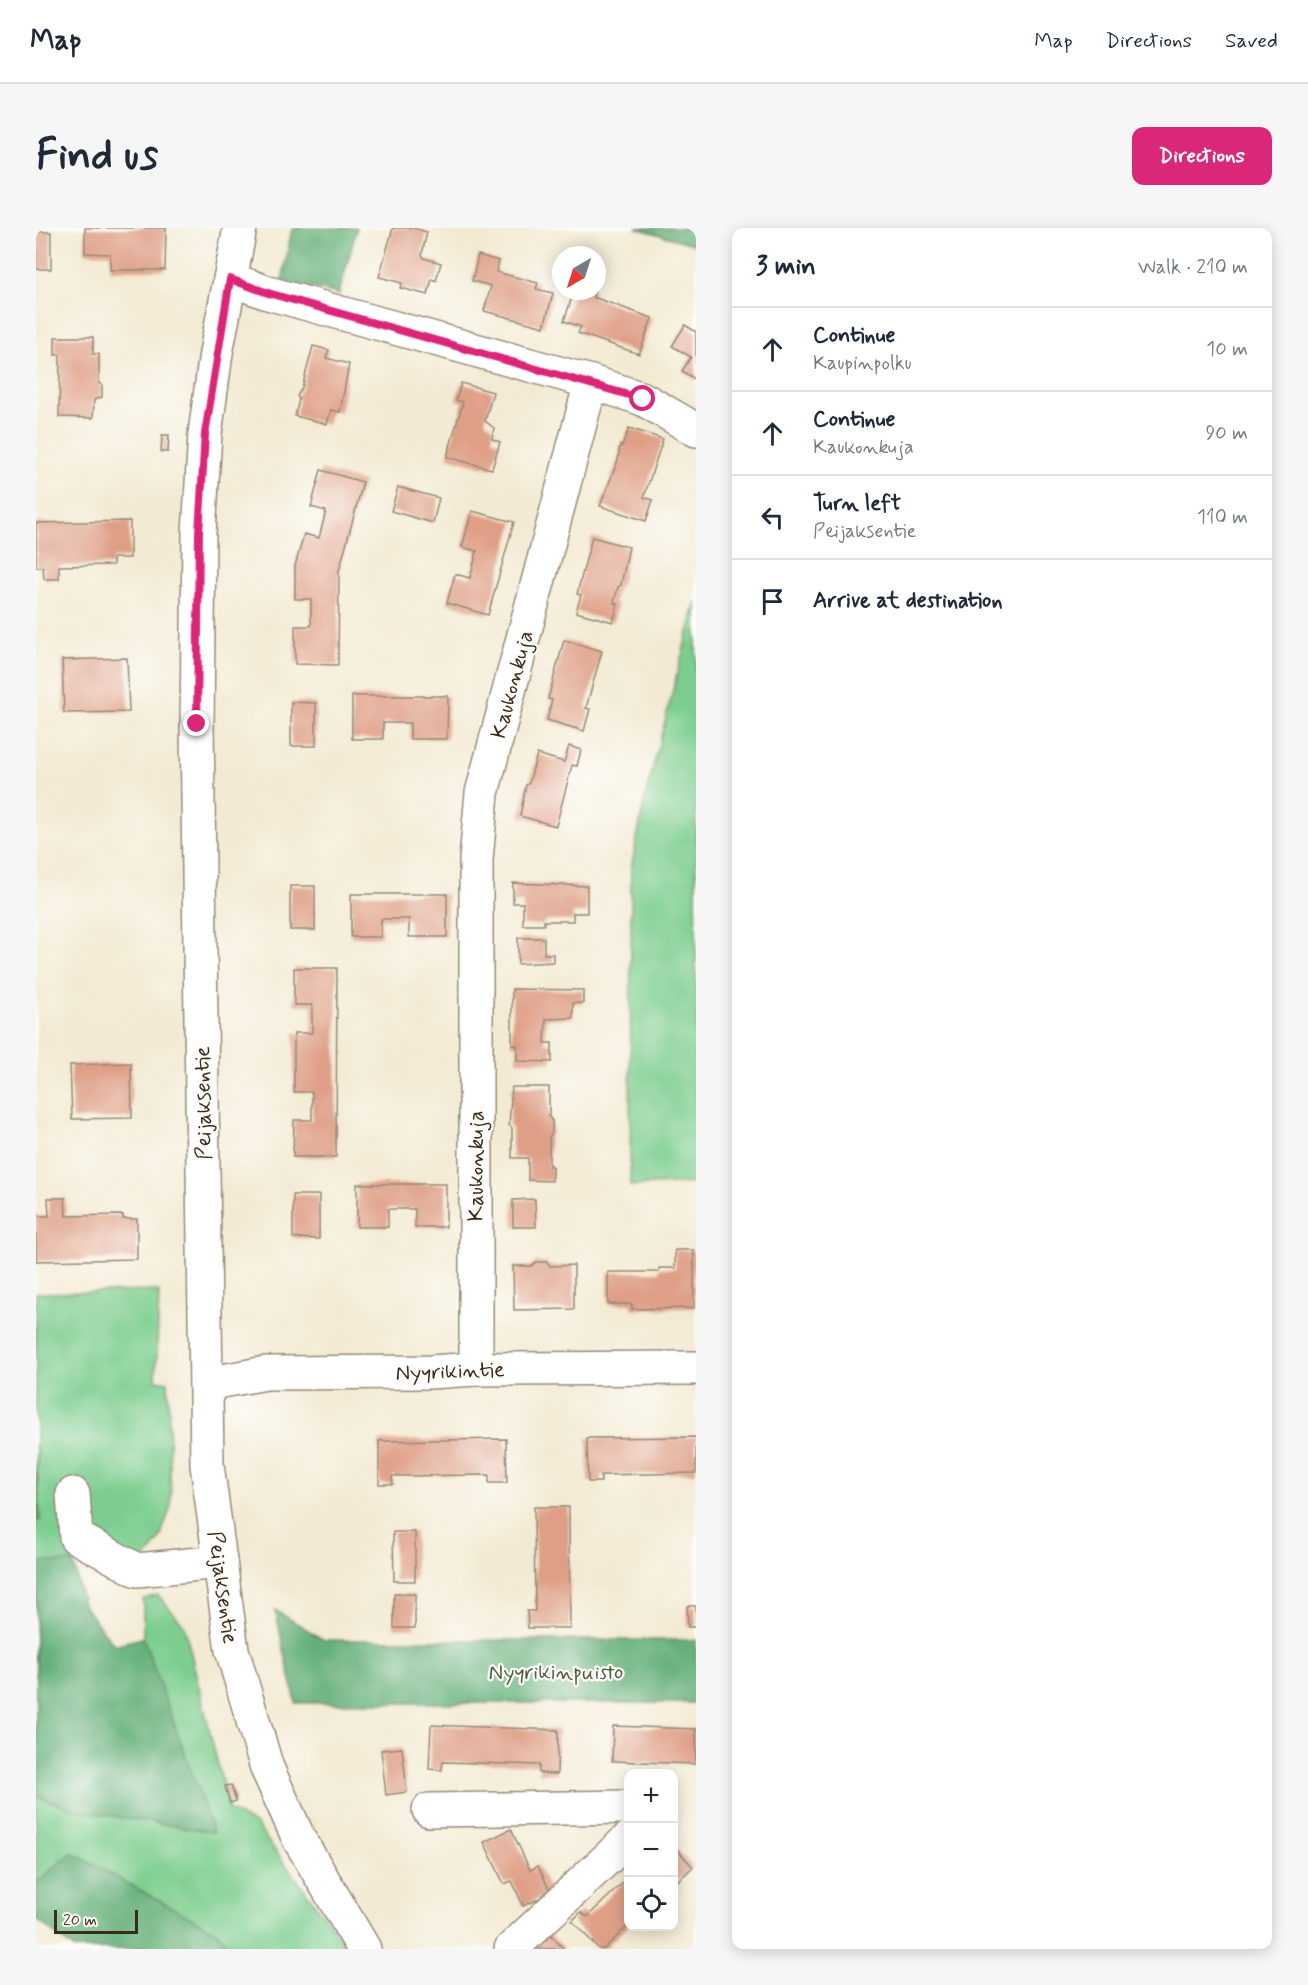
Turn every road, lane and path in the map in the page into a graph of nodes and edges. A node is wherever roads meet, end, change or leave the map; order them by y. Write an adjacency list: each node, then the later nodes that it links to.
1 (240, 228): 2 (street, Peijaksentie)
2 (230, 279): 3 (street); 7 (street, Peijaksentie)
3 (591, 382): 4 (street); 5 (street, Kaukonkuja)
4 (696, 430)
5 (476, 1368): 6 (street, Nyyrikintie); 7 (street, Nyyrikintie)
6 (696, 1368)
7 (206, 1384): 9 (street, Peijaksentie)
8 (73, 1494): 9 (street)
9 (220, 1562): 13 (street, Peijaksentie)
10 (624, 1807): 11 (street)
11 (429, 1810)
12 (624, 1843): 14 (street)
13 (364, 1949)
14 (511, 1949)

